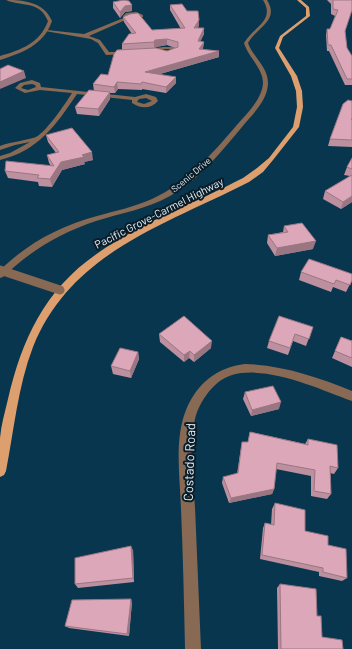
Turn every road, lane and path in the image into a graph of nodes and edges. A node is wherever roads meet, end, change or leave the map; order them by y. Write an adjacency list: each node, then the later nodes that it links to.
1 (8, 0): 5 (street)
2 (265, 0): 18 (street, Scenic Drive)
3 (299, 0): 19 (main road, Pacific Grove-Carmel Highway)
4 (128, 18): 6 (street)
5 (47, 31): 6 (street); 10 (street)
6 (84, 36): 9 (street)
7 (150, 51): 8 (street)
8 (158, 51)
9 (136, 52)
10 (0, 58)
11 (39, 88): 12 (street)
12 (76, 92): 13 (street); 14 (street)
13 (135, 99)
14 (36, 138): 15 (street); 16 (street)
15 (0, 148)
16 (0, 158)
17 (0, 270): 19 (street, bridge)
18 (0, 275)
19 (60, 290): 21 (main road, Pacific Grove-Carmel Highway)
20 (352, 396): 22 (street, Costado Road)
21 (0, 471)
22 (193, 649)

